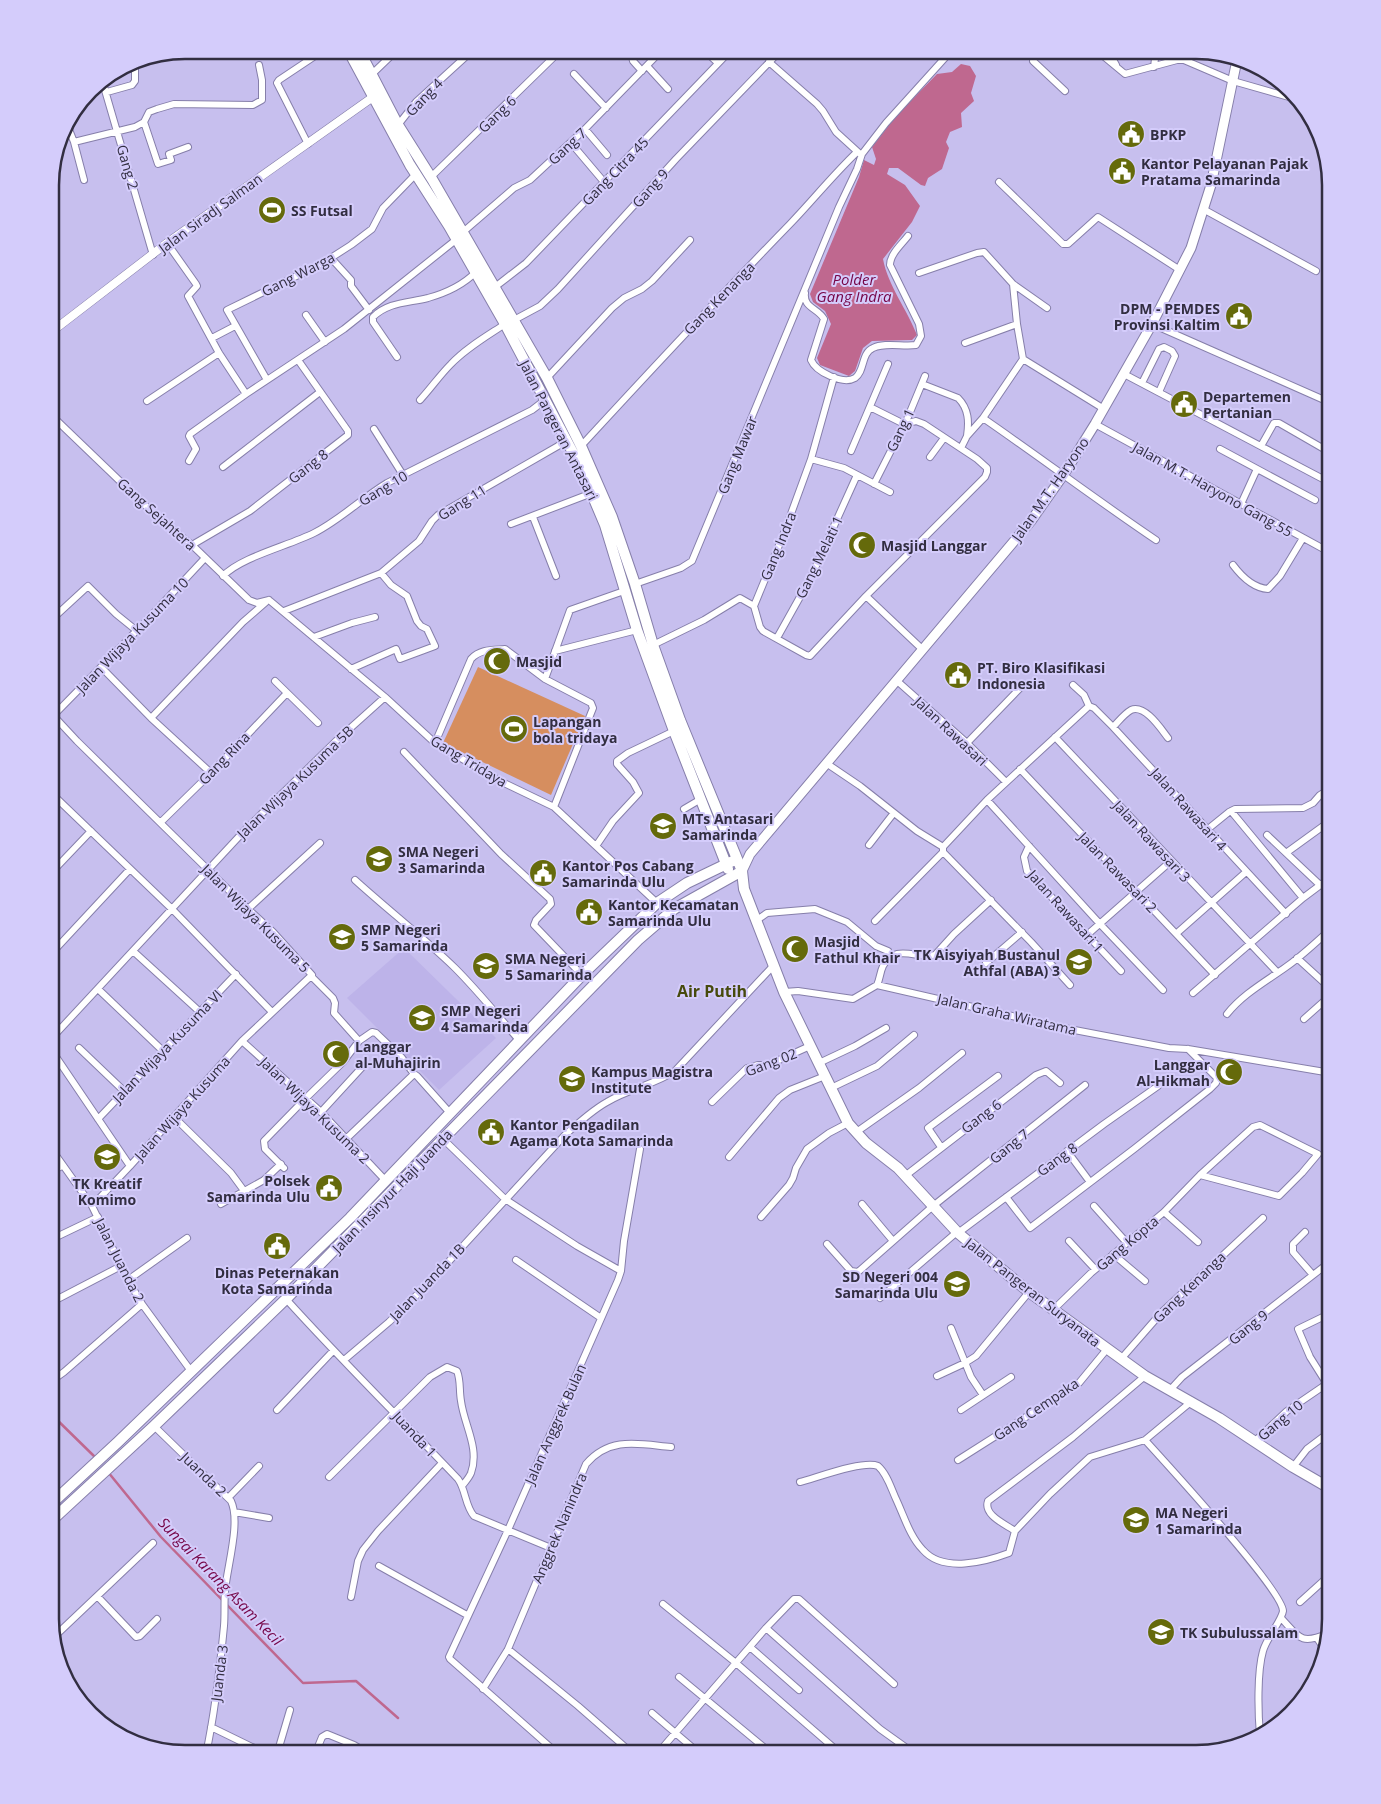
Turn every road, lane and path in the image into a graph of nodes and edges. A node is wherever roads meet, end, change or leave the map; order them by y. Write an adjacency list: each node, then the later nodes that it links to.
1 (310, 59): 43 (street)
2 (353, 59): 33 (main road, Jalan Pangeran Antasari)
3 (363, 59): 27 (main road, Jalan Pangeran Antasari)
4 (388, 59): 27 (street)
5 (463, 59): 37 (street, Gang 4)
6 (552, 59): 48 (street, Gang 6)
7 (633, 59): 24 (street)
8 (654, 59): 21 (street, Gang 7)
9 (714, 59): 18 (street)
10 (722, 59): 18 (street, Gang Citra 45)
11 (772, 59): 17 (street, Gang 9)
12 (944, 59): 45 (street)
13 (1034, 59): 31 (street)
14 (1106, 59): 25 (street)
15 (1113, 59): 25 (street)
16 (1155, 59): 22 (street)
17 (769, 62): 45 (street); 69 (street, Gang 9)
18 (718, 63): 50 (street, Gang Citra 45)
19 (259, 65): 36 (street)
20 (1236, 65): 28 (main road, Jalan M.T. Haryono)
21 (647, 66): 24 (street, Gang 7); 30 (street)
22 (1154, 67): 25 (street); 28 (street)
23 (135, 69): 32 (street)
24 (642, 72): 35 (street, Gang 7)
25 (1121, 72)
26 (574, 74): 35 (street)
27 (371, 75): 37 (main road, Jalan Pangeran Antasari)
28 (1233, 81): 34 (street); 52 (main road, Jalan M.T. Haryono)
29 (105, 87): 32 (street, Gang 2)
30 (668, 89)
31 (1065, 91)
32 (107, 92): 39 (street, Gang 2)
33 (373, 96): 43 (street, Jalan Siradj Salman); 47 (main road, Jalan Pangeran Antasari)
34 (1285, 96)
35 (606, 108): 38 (street, Gang 7)
36 (144, 122): 39 (street); 44 (street)
37 (398, 125): 48 (main road, Jalan Pangeran Antasari)
38 (585, 129): 42 (street, Gang 7); 46 (street)
39 (117, 131): 41 (street); 57 (street, Gang 2)
40 (70, 133): 41 (street)
41 (74, 142): 49 (street)
42 (571, 143): 50 (street); 53 (street, Gang 7)
43 (308, 144): 56 (street, Jalan Siradj Salman)
44 (188, 147)
45 (860, 153): 65 (street, Gang Mawar); 107 (street, Gang Kenanga)
46 (607, 155)
47 (416, 174): 53 (main road, Jalan Pangeran Antasari); 58 (street, Gang Warga)
48 (431, 177): 53 (main road, Jalan Pangeran Antasari)
49 (84, 180)
50 (604, 182): 64 (street, Gang Citra 45)
51 (999, 182): 59 (street)
52 (1203, 210): 59 (main road, Jalan M.T. Haryono); 60 (street)
53 (460, 235): 61 (main road, Jalan Pangeran Antasari); 64 (main road, Jalan Pangeran Antasari); 67 (street)
54 (908, 236): 84 (street)
55 (690, 240): 85 (street)
56 (167, 243): 57 (street, Jalan Siradj Salman); 74 (street)
57 (153, 254): 72 (street, Jalan Siradj Salman)
58 (331, 258): 67 (street); 73 (street, Gang Warga)
59 (1180, 270): 71 (main road, Jalan M.T. Haryono)
60 (1316, 271)
61 (476, 272): 69 (main road, Jalan Pangeran Antasari); 78 (street)
62 (919, 273): 63 (street)
63 (1013, 284): 66 (street); 70 (street)
64 (495, 287): 69 (main road, Jalan Pangeran Antasari)
65 (805, 292): 84 (street); 138 (street, Gang Mawar)
66 (1047, 308)
67 (369, 310): 75 (street)
68 (306, 315): 75 (street)
69 (510, 322): 85 (main road, Jalan Pangeran Antasari); 88 (main road, Jalan Pangeran Antasari); 94 (street, Gang 9)
70 (1017, 324): 76 (street); 79 (street)
71 (1152, 324): 82 (main road, Jalan M.T. Haryono); 93 (street)
72 (59, 326)
73 (235, 326): 74 (street); 86 (street)
74 (212, 338): 77 (street)
75 (325, 342): 80 (street)
76 (965, 343)
77 (219, 352): 92 (street); 96 (street)
78 (397, 357)
79 (1023, 359): 98 (street); 99 (street)
80 (298, 360): 86 (street); 90 (street, Gang 8)
81 (888, 364): 97 (street)
82 (1126, 374): 87 (street); 98 (main road, Jalan M.T. Haryono)
83 (926, 376): 89 (street, Gang 1)
84 (834, 377): 114 (street, Gang Indra)
85 (548, 378): 88 (street); 107 (main road, Jalan Pangeran Antasari)
86 (267, 380): 92 (street)
87 (1140, 382): 91 (street); 91 (street)
88 (537, 384): 95 (main road, Jalan Pangeran Antasari)
89 (922, 384): 101 (street, Gang 1); 104 (street)
90 (320, 392): 116 (street); 131 (street, Gang 8)
91 (1159, 392): 108 (street)
92 (246, 394): 115 (street)
93 (1322, 399)
94 (420, 400)
95 (545, 400): 105 (main road, Jalan Pangeran Antasari); 119 (street, Gang 10)
96 (147, 401)
97 (870, 407): 101 (street); 112 (street)
98 (1104, 409): 102 (main road, Jalan M.T. Haryono)
99 (983, 418): 104 (street); 118 (street)
100 (59, 423): 131 (street, Gang Sejahtera)
101 (904, 424): 106 (street); 122 (street, Gang 1)
102 (1095, 424): 118 (main road, Jalan M.T. Haryono); 126 (street, Jalan M.T. Haryono Gang 55)
103 (374, 429): 119 (street)
104 (967, 436): 109 (street)
105 (567, 438): 124 (main road, Jalan Pangeran Antasari); 135 (street, Gang 11)
106 (944, 438): 109 (street); 113 (street)
107 (581, 446): 138 (main road, Jalan Pangeran Antasari)
108 (1261, 446): 110 (street); 121 (street)
109 (961, 448): 140 (street)
110 (1322, 448)
111 (1220, 449): 117 (street)
112 (850, 452)
113 (930, 457)
114 (811, 459): 120 (street); 142 (street, Gang Indra)
115 (189, 461)
116 (224, 467)
117 (1257, 469): 125 (street); 126 (street)
118 (1064, 474): 130 (street); 151 (main road, Jalan M.T. Haryono)
119 (403, 475): 136 (street, Gang 10)
120 (857, 475): 122 (street); 149 (street, Gang Melati 1)
121 (1322, 478)
122 (874, 484): 123 (street)
123 (890, 492)
124 (592, 493): 127 (street); 139 (main road, Jalan Pangeran Antasari)
125 (1315, 500)
126 (1241, 504): 129 (street, Jalan M.T. Haryono Gang 55)
127 (532, 517): 128 (street); 137 (street)
128 (511, 524)
129 (1303, 538): 132 (street, Jalan M.T. Haryono Gang 55); 134 (street)
130 (1156, 540)
131 (192, 545): 133 (street, Gang Sejahtera)
132 (1322, 548)
133 (205, 558): 136 (street, Gang Sejahtera); 147 (street, Jalan Wijaya Kusuma 10)
134 (1233, 565)
135 (381, 573): 143 (street, Gang 11); 154 (street)
136 (223, 576): 141 (street, Gang Sejahtera)
137 (556, 576)
138 (635, 584): 150 (main road, Jalan Pangeran Antasari)
139 (624, 591): 146 (main road, Jalan Pangeran Antasari); 152 (street)
140 (866, 596): 149 (street); 151 (street)
141 (269, 600): 143 (street, Gang Tridaya); 164 (street)
142 (754, 606): 149 (street); 150 (street)
143 (284, 611): 148 (street, Gang Tridaya)
144 (59, 613): 147 (street)
145 (375, 617): 148 (street)
146 (637, 630): 150 (main road, Jalan Pangeran Antasari); 152 (street)
147 (137, 631): 153 (street, Jalan Wijaya Kusuma 10)
148 (314, 637): 154 (street, Gang Tridaya)
149 (777, 638)
150 (648, 645): 168 (main road, Jalan Pangeran Antasari); 198 (main road, Jalan Pangeran Antasari)
151 (922, 649): 156 (main road, Jalan M.T. Haryono)
152 (555, 651): 155 (street)
153 (101, 668): 163 (street, Jalan Wijaya Kusuma 10); 164 (street)
154 (351, 668): 161 (street, Gang Tridaya)
155 (545, 679): 171 (street); 182 (street)
156 (896, 680): 172 (street, Jalan Rawasari); 174 (main road, Jalan M.T. Haryono)
157 (275, 682): 160 (street)
158 (1024, 684): 172 (street)
159 (1073, 685): 162 (street, Jalan Rawasari 4)
160 (287, 694): 165 (street); 176 (street, Gang Rina)
161 (385, 697): 171 (street, Gang Tridaya); 203 (street, Jalan Wijaya Kusuma 5B)
162 (1089, 706): 167 (street, Jalan Rawasari 4); 169 (street)
163 (59, 708)
164 (151, 718): 176 (street)
165 (318, 723)
166 (59, 724): 186 (street, Jalan Wijaya Kusuma 5)
167 (1113, 727): 170 (street); 188 (street, Jalan Rawasari 4)
168 (674, 731): 179 (main road, Jalan Pangeran Antasari); 193 (street)
169 (1055, 737): 175 (street); 199 (street, Jalan Rawasari 3)
170 (1168, 738)
171 (435, 743): 182 (street, Gang Tridaya)
172 (967, 743): 177 (street, Jalan Rawasari)
173 (404, 752): 235 (street)
174 (826, 763): 185 (street); 197 (main road, Jalan M.T. Haryono)
175 (1020, 769): 177 (street); 210 (street, Jalan Rawasari 2)
176 (211, 773): 186 (street, Gang Rina)
177 (1006, 782): 180 (street)
178 (1322, 794): 184 (street)
179 (700, 799): 183 (street); 201 (main road, Jalan Pangeran Antasari)
180 (987, 800): 194 (street); 195 (street)
181 (59, 801): 189 (street)
182 (554, 807): 193 (street, Gang Tridaya)
183 (684, 809)
184 (1231, 811): 188 (street); 211 (street)
185 (893, 814): 192 (street); 195 (street)
186 (161, 822): 203 (street, Jalan Wijaya Kusuma 5)
187 (1322, 827): 196 (street)
188 (1208, 829): 205 (street, Jalan Rawasari 4)
189 (90, 831): 200 (street); 202 (street)
190 (1267, 835): 196 (street)
191 (320, 843): 215 (street)
192 (869, 845)
193 (596, 846): 213 (street, Gang Tridaya)
194 (1028, 846): 220 (street); 223 (street, Jalan Rawasari 1)
195 (943, 849): 212 (street); 219 (street)
196 (1286, 853): 208 (street)
197 (750, 854): 198 (main road); 204 (main road, Jalan M.T. Haryono)
198 (737, 858): 201 (main road, Jalan Insinyur Haji Juanda); 204 (main road, Jalan Pangeran Antasari)
199 (1171, 861): 210 (street); 214 (street, Jalan Rawasari 3)
200 (59, 864)
201 (726, 864): 206 (main road, Jalan Pangeran Antasari); 213 (main road, Jalan Insinyur Haji Juanda)
202 (130, 869): 216 (street); 226 (street)
203 (209, 870): 215 (street, Jalan Wijaya Kusuma 5); 216 (street, Jalan Wijaya Kusuma 5B)
204 (742, 871): 206 (main road, Jalan Insinyur Haji Juanda); 209 (main road, Jalan Pangeran Suryanata)
205 (1246, 872): 214 (street); 217 (street, Jalan Rawasari 4)
206 (731, 877): 209 (main road, Jalan Pangeran Suryanata); 282 (main road, Jalan Insinyur Haji Juanda)
207 (355, 880): 253 (street)
208 (1320, 886): 211 (street)
209 (744, 889): 218 (main road, Jalan Pangeran Suryanata)
210 (1136, 891): 220 (street); 222 (street, Jalan Rawasari 2)
211 (1303, 898): 217 (street)
212 (991, 900): 221 (street); 239 (street)
213 (657, 903): 235 (main road, Jalan Insinyur Haji Juanda)
214 (1210, 903): 222 (street); 225 (street, Jalan Rawasari 3)
215 (248, 909): 237 (street, Jalan Wijaya Kusuma 5)
216 (172, 910): 227 (street, Jalan Wijaya Kusuma 5B); 234 (street)
217 (1286, 914): 225 (street)
218 (757, 920): 228 (street); 231 (main road, Jalan Pangeran Suryanata)
219 (875, 921)
220 (1100, 924): 223 (street); 242 (street)
221 (1022, 932): 230 (street); 240 (street)
222 (1177, 933): 236 (street, Jalan Rawasari 2)
223 (1087, 935): 232 (street, Jalan Rawasari 1)
224 (1322, 937): 229 (street)
225 (1250, 944): 233 (street, Jalan Rawasari 3); 236 (street)
226 (59, 945)
227 (133, 951): 241 (street, Jalan Wijaya Kusuma 5B); 246 (street)
228 (888, 951)
229 (1297, 958): 233 (street); 238 (street)
230 (986, 963)
231 (774, 965): 243 (main road, Jalan Pangeran Suryanata); 297 (street, Jalan Juanda 1B)
232 (1121, 971)
233 (1277, 972): 248 (street)
234 (236, 974): 246 (street, Jalan Wijaya Kusuma VI); 247 (street)
235 (582, 975): 253 (main road, Jalan Insinyur Haji Juanda)
236 (1215, 975): 244 (street)
237 (311, 976): 247 (street, Jalan Wijaya Kusuma 5); 255 (street)
238 (1322, 981)
239 (877, 985): 243 (street); 258 (street, Jalan Graha Wiratama)
240 (1070, 985)
241 (98, 989): 251 (street, Jalan Wijaya Kusuma 5B); 259 (street)
242 (1163, 990)
243 (784, 992): 256 (main road, Jalan Pangeran Suryanata)
244 (1193, 993)
245 (1322, 1003): 249 (street)
246 (200, 1012): 259 (street, Jalan Wijaya Kusuma VI)
247 (272, 1012): 254 (street, Jalan Wijaya Kusuma)
248 (1228, 1014)
249 (1304, 1019)
250 (886, 1028): 262 (street)
251 (59, 1030)
252 (914, 1035): 271 (street)
253 (519, 1040): 276 (main road, Jalan Insinyur Haji Juanda)
254 (242, 1041): 273 (street, Jalan Wijaya Kusuma 2); 277 (street, Jalan Wijaya Kusuma)
255 (359, 1041): 265 (street); 273 (street)
256 (810, 1046): 262 (main road, Jalan Pangeran Suryanata); 274 (street, Gang 02)
257 (79, 1048): 272 (street)
258 (1188, 1049): 264 (street, Jalan Graha Wiratama); 294 (street)
259 (163, 1051): 272 (street, Jalan Wijaya Kusuma VI)
260 (962, 1052): 280 (street)
261 (59, 1061): 278 (street)
262 (819, 1062): 266 (main road, Jalan Pangeran Suryanata)
263 (365, 1064): 275 (street)
264 (1322, 1071)
265 (414, 1074): 276 (street); 281 (street)
266 (825, 1076): 271 (main road, Jalan Pangeran Suryanata); 286 (street)
267 (998, 1076): 283 (street)
268 (1060, 1082): 283 (street, Gang 6)
269 (1085, 1085): 301 (street, Gang 7)
270 (1158, 1086): 285 (street, Gang 8)
271 (831, 1088): 279 (main road, Jalan Pangeran Suryanata)
272 (124, 1091): 278 (street, Jalan Wijaya Kusuma VI)
273 (306, 1098): 275 (street, Jalan Wijaya Kusuma 2); 298 (street)
274 (712, 1102)
275 (321, 1112): 281 (street, Jalan Wijaya Kusuma 2)
276 (450, 1113): 293 (main road, Jalan Insinyur Haji Juanda)
277 (174, 1117): 289 (street, Jalan Wijaya Kusuma); 295 (street)
278 (98, 1119): 289 (street)
279 (848, 1123): 280 (main road, Jalan Pangeran Suryanata); 305 (street)
280 (855, 1132): 292 (main road, Jalan Pangeran Suryanata)
281 (347, 1138): 293 (street, Jalan Wijaya Kusuma 2)
282 (443, 1139): 297 (street); 308 (main road, Jalan Insinyur Haji Juanda)
283 (941, 1147): 292 (street, Gang 6)
284 (640, 1150): 323 (street, Jalan Anggrek Bulan)
285 (1067, 1151): 294 (street); 296 (street, Gang 8)
286 (729, 1157)
287 (59, 1162): 288 (street, Jalan Juanda 2)
288 (62, 1166): 290 (street); 300 (street, Jalan Juanda 2)
289 (130, 1166): 300 (street, Jalan Wijaya Kusuma)
290 (59, 1168)
291 (1200, 1175): 291 (street, Gang Kopta); 303 (street, Gang Kopta)
292 (905, 1176): 301 (main road, Jalan Pangeran Suryanata)
293 (386, 1181): 307 (main road, Jalan Insinyur Haji Juanda)
294 (1090, 1182): 296 (street)
295 (242, 1188)
296 (1006, 1197): 310 (street, Gang 8)
297 (505, 1199): 323 (street); 339 (street, Jalan Juanda 1B)
298 (221, 1204)
299 (862, 1204): 313 (street)
300 (92, 1206): 304 (street, Jalan Juanda 2)
301 (933, 1206): 310 (main road, Jalan Pangeran Suryanata); 313 (street, Gang 7)
302 (1094, 1206): 315 (street)
303 (1164, 1212): 315 (street, Gang Kopta); 316 (street)
304 (98, 1217): 311 (street); 320 (street, Jalan Juanda 2)
305 (761, 1217)
306 (1262, 1218): 338 (street, Gang Kenanga)
307 (348, 1220): 308 (main road); 341 (main road, Jalan Insinyur Haji Juanda)
308 (357, 1228): 330 (main road, Jalan Insinyur Haji Juanda)
309 (1305, 1232): 324 (street)
310 (957, 1233): 327 (main road, Jalan Pangeran Suryanata); 329 (street, Gang 8)
311 (59, 1236)
312 (187, 1238): 325 (street)
313 (893, 1241): 317 (street, Gang 7)
314 (1068, 1241): 321 (street)
315 (1128, 1242): 318 (street, Gang Kopta)
316 (1198, 1242)
317 (827, 1244)
318 (1114, 1254): 321 (street, Gang Kopta); 326 (street)
319 (516, 1260): 334 (street)
320 (121, 1266): 325 (street, Jalan Juanda 2); 328 (street)
321 (1095, 1269): 332 (street, Gang Kopta)
322 (1322, 1270): 324 (street, Gang 9)
323 (621, 1271): 334 (street, Jalan Anggrek Bulan)
324 (1313, 1275): 348 (street, Gang 9)
325 (128, 1280): 331 (street, Jalan Juanda 2)
326 (1145, 1281)
327 (1029, 1292): 332 (main road, Jalan Pangeran Suryanata); 340 (street)
328 (59, 1297)
329 (880, 1298)
330 (286, 1299): 337 (street, Juanda 1); 354 (main road, Jalan Insinyur Haji Juanda)
331 (142, 1304): 341 (street, Jalan Juanda 2); 343 (street)
332 (1053, 1310): 336 (main road, Jalan Pangeran Suryanata)
333 (1322, 1317): 342 (street)
334 (602, 1318): 372 (street, Jalan Anggrek Bulan)
335 (952, 1328): 340 (street)
336 (1107, 1349): 338 (main road, Jalan Pangeran Suryanata); 359 (street, Gang Cempaka)
337 (333, 1351): 339 (street, Juanda 1); 351 (street)
338 (1121, 1359): 345 (main road, Jalan Pangeran Suryanata)
339 (344, 1360): 353 (street, Juanda 1)
340 (966, 1363): 344 (street); 349 (street)
341 (191, 1371): 367 (main road, Jalan Insinyur Haji Juanda)
342 (1322, 1372)
343 (59, 1376)
344 (937, 1376)
345 (1145, 1376): 348 (main road, Jalan Pangeran Suryanata); 373 (street)
346 (1011, 1377): 349 (street)
347 (1322, 1387): 357 (street, Gang 10)
348 (1171, 1389): 350 (main road, Jalan Pangeran Suryanata)
349 (983, 1395): 352 (street)
350 (1192, 1401): 356 (street); 357 (main road, Jalan Pangeran Suryanata)
351 (277, 1410)
352 (961, 1410)
353 (394, 1412): 360 (street, Juanda 1); 363 (street); 366 (street)
354 (154, 1426): 368 (street, Juanda 2); 370 (main road, Jalan Insinyur Haji Juanda)
355 (1322, 1438): 362 (street)
356 (1145, 1440): 373 (street); 384 (street)
357 (1254, 1442): 362 (main road, Jalan Pangeran Suryanata)
358 (671, 1447): 375 (street, Anggrek Nanindra)
359 (958, 1460)
360 (442, 1462): 366 (street, Juanda 1); 380 (street)
361 (259, 1466): 368 (street)
362 (1294, 1467): 365 (main road, Jalan Pangeran Suryanata)
363 (329, 1477)
364 (800, 1482): 373 (street)
365 (1322, 1484)
366 (462, 1486): 372 (street, Juanda 1)
367 (59, 1496)
368 (228, 1498): 369 (street, Juanda 2)
369 (234, 1512): 371 (street); 378 (street, Juanda 2)
370 (59, 1514)
371 (269, 1518)
372 (508, 1530): 375 (street, Juanda 1); 383 (street, Jalan Anggrek Bulan)
373 (1015, 1530)
374 (153, 1543): 379 (street)
375 (551, 1548): 392 (street, Anggrek Nanindra)
376 (380, 1566): 383 (street)
377 (1322, 1582): 381 (street)
378 (226, 1591): 401 (street, Juanda 3)
379 (98, 1597): 385 (street); 387 (street)
380 (351, 1597)
381 (1300, 1602)
382 (664, 1604): 393 (street)
383 (468, 1615): 396 (street, Jalan Anggrek Bulan)
384 (1281, 1618): 389 (street); 402 (street)
385 (158, 1619)
386 (766, 1628): 391 (street); 395 (street); 415 (street)
387 (60, 1632)
388 (1321, 1636): 389 (street)
389 (1317, 1638): 390 (street)
390 (1320, 1643)
391 (750, 1647): 393 (street); 397 (street)
392 (508, 1649): 396 (street, Anggrek Nanindra); 410 (street)
393 (736, 1662): 398 (street); 414 (street)
394 (679, 1677): 398 (street)
395 (894, 1684)
396 (483, 1689): 409 (street)
397 (799, 1690)
398 (706, 1698): 403 (street); 413 (street)
399 (290, 1710): 406 (street)
400 (652, 1712): 403 (street)
401 (211, 1727): 404 (street, Juanda 3); 405 (street)
402 (1260, 1727)
403 (675, 1733): 411 (street); 412 (street)
404 (208, 1745)
405 (248, 1745)
406 (280, 1745)
407 (319, 1745): 408 (street)
408 (354, 1745)
409 (548, 1745)
410 (623, 1745)
411 (665, 1745)
412 (689, 1745)
413 (761, 1745)
414 (831, 1745)
415 (903, 1745)

